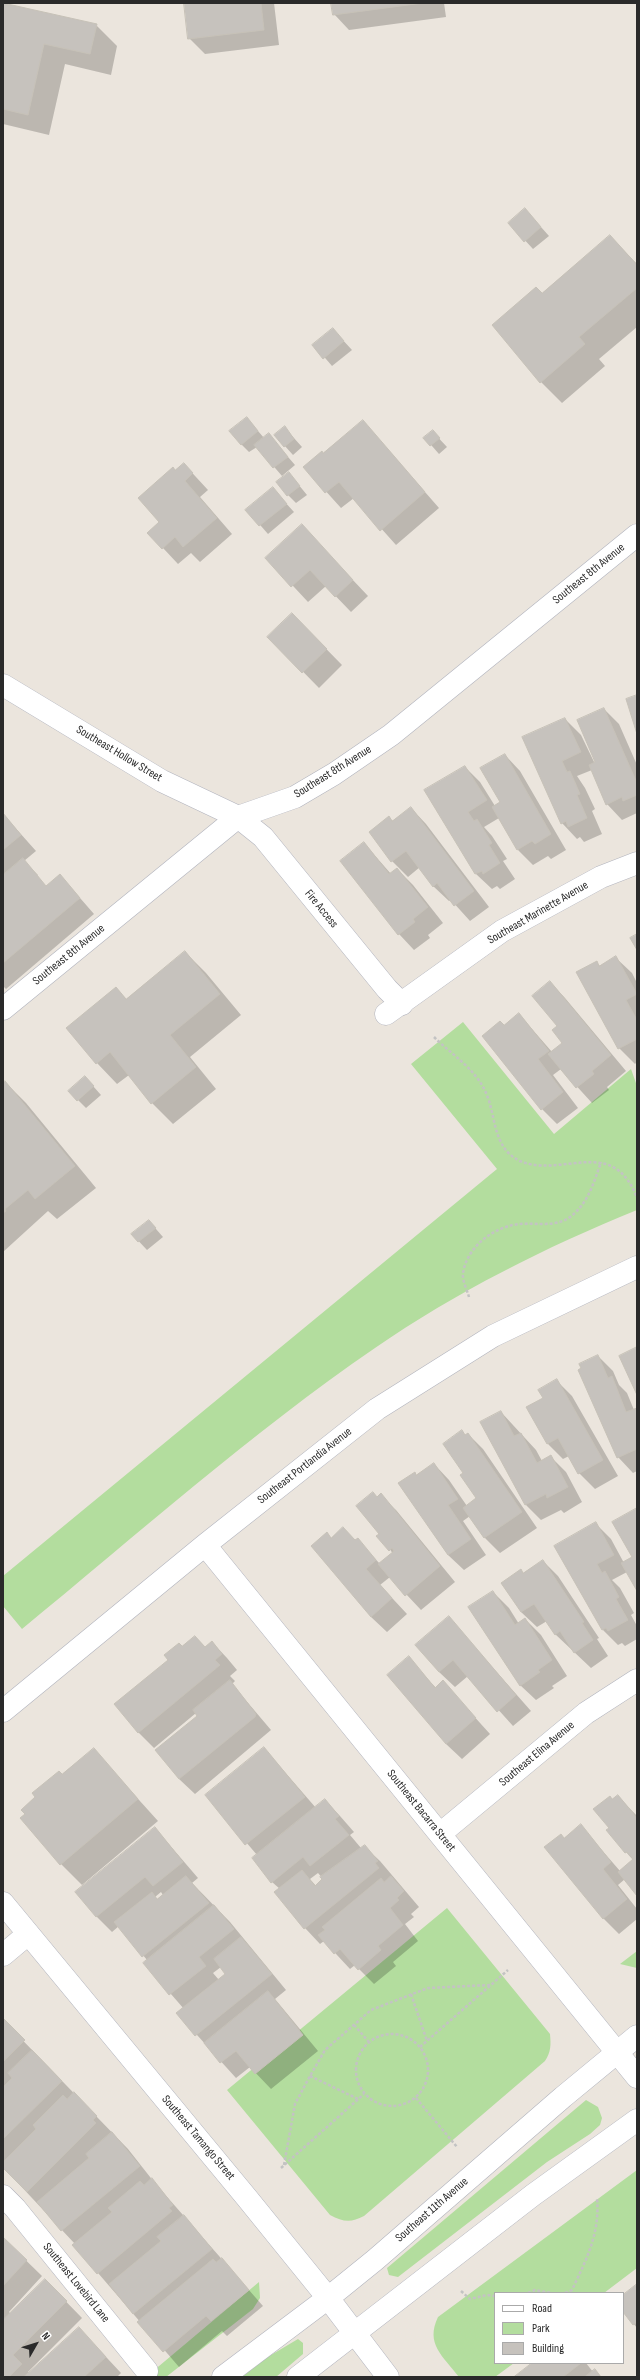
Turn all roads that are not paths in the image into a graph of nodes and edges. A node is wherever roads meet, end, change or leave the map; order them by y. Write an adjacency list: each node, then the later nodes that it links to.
1 (637, 535): 3 (street, Southeast 8th Avenue)
2 (3, 685): 3 (street, Southeast Hollow Street)
3 (238, 817): 5 (street, Southeast 8th Avenue); 6 (street, Fire Access)
4 (637, 863): 6 (street, Southeast Marinette Avenue)
5 (3, 1009)
6 (394, 1009)
7 (637, 1267): 8 (street, Southeast Portlandia Avenue)
8 (205, 1545): 10 (street, Southeast Portlandia Avenue); 11 (street, Southeast Bacarra Street)
9 (637, 1680): 11 (street, Southeast Elina Avenue)
10 (3, 1711)
11 (440, 1834): 16 (street, Southeast Bacarra Street)
12 (3, 1904): 13 (street, Southeast Tamango Street)
13 (28, 1934): 14 (street); 20 (street, Southeast Tamango Street)
14 (3, 1955)
15 (637, 2036): 16 (street, Southeast 11th Avenue)
16 (618, 2052): 17 (street, Southeast Bacarra Street); 20 (street, Southeast 11th Avenue)
17 (637, 2077)
18 (637, 2120): 21 (street)
19 (3, 2196): 22 (street, Southeast Lovebird Lane)
20 (328, 2298): 21 (street, Southeast Tamango Street); 23 (street, Southeast 11th Avenue)
21 (355, 2332): 24 (street); 25 (street, Southeast Tamango Street)
22 (147, 2371)
23 (223, 2377)
24 (298, 2377)
25 (388, 2377)

